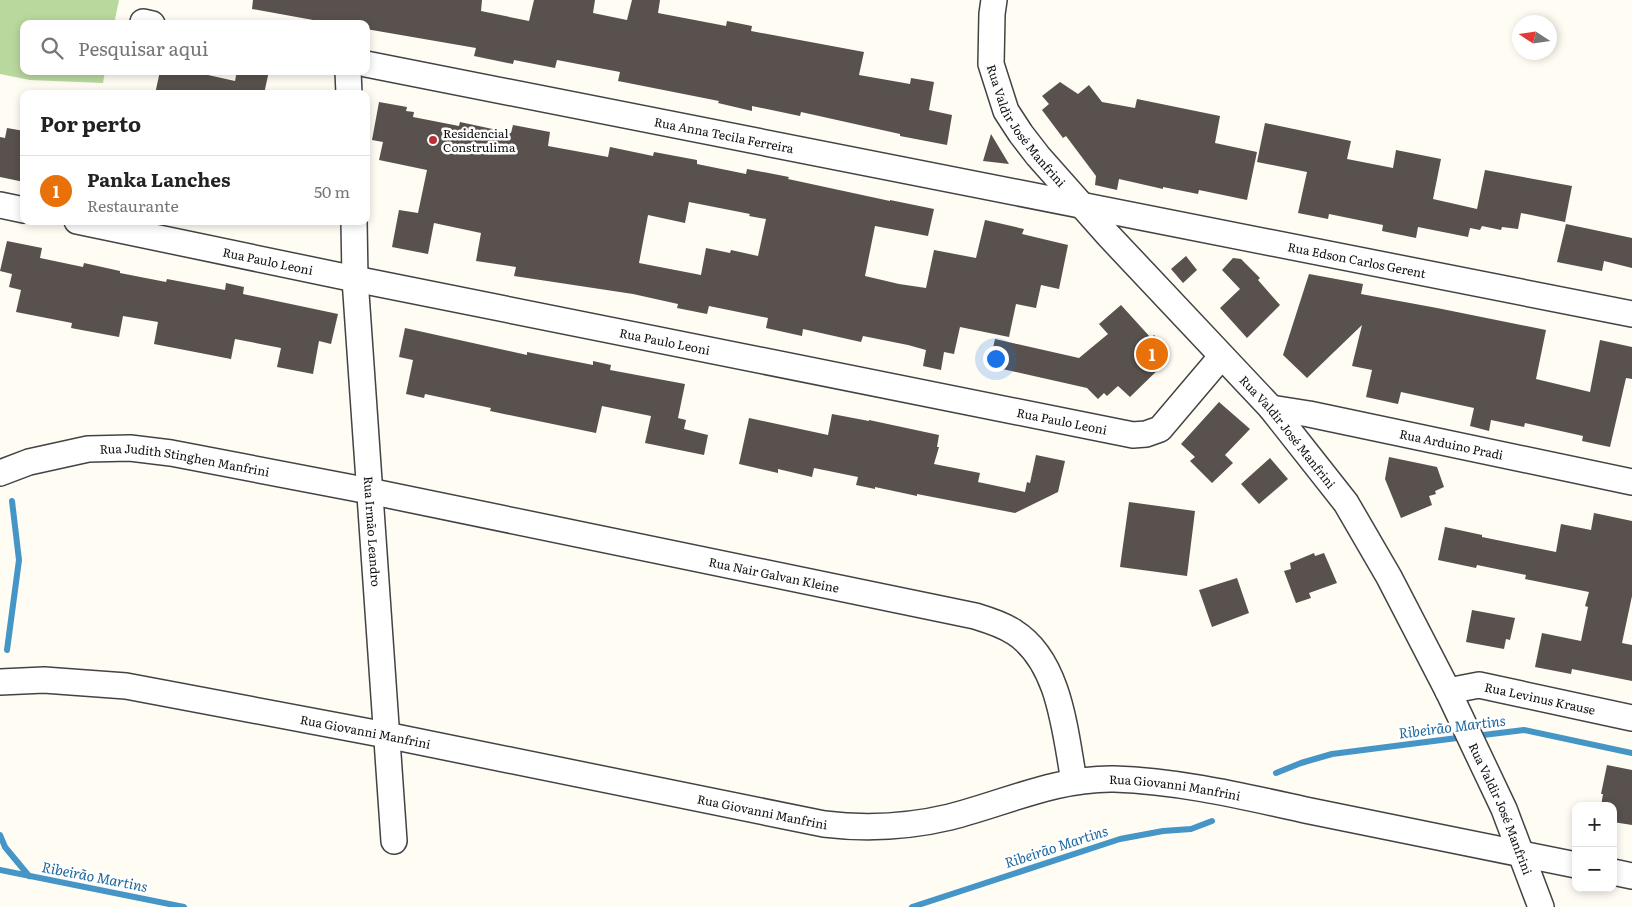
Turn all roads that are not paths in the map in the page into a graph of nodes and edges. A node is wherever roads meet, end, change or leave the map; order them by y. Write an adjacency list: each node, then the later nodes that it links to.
1 (994, 0): 6 (street, Rua Valdir José Manfrini)
2 (370, 65): 6 (street, Rua Anna Tecila Ferreira)
3 (348, 75): 4 (street)
4 (349, 90)
5 (0, 205): 7 (street)
6 (1082, 206): 11 (street, Rua Edson Carlos Gerent); 12 (street, Rua Valdir José Manfrini)
7 (20, 209)
8 (96, 225): 10 (street, Rua Paulo Leoni)
9 (354, 225): 10 (street, Rua Irmão Leandro)
10 (355, 279): 12 (street, Rua Paulo Leoni); 16 (street, Rua Irmão Leandro)
11 (1632, 314)
12 (1221, 357): 13 (street, Rua Valdir José Manfrini)
13 (1271, 408): 15 (street, Rua Arduino Pradi); 18 (street, Rua Valdir José Manfrini)
14 (0, 473): 16 (street, Rua Judith Stinghen Manfrini)
15 (1632, 482)
16 (369, 491): 20 (street, Rua Irmão Leandro); 21 (street, Rua Nair Galvan Kleine)
17 (0, 682): 20 (street, Rua Giovanni Manfrini)
18 (1448, 692): 19 (street, Rua Levinus Krause); 23 (street, Rua Valdir José Manfrini)
19 (1632, 718)
20 (386, 735): 21 (street, Rua Giovanni Manfrini); 22 (street, Rua Irmão Leandro)
21 (1074, 781): 23 (street, Rua Giovanni Manfrini)
22 (394, 841)
23 (1523, 854): 24 (street, Rua Giovanni Manfrini); 27 (street, Rua Valdir José Manfrini)
24 (1572, 864)
25 (1617, 873): 26 (street)
26 (1632, 876)
27 (1542, 907)

